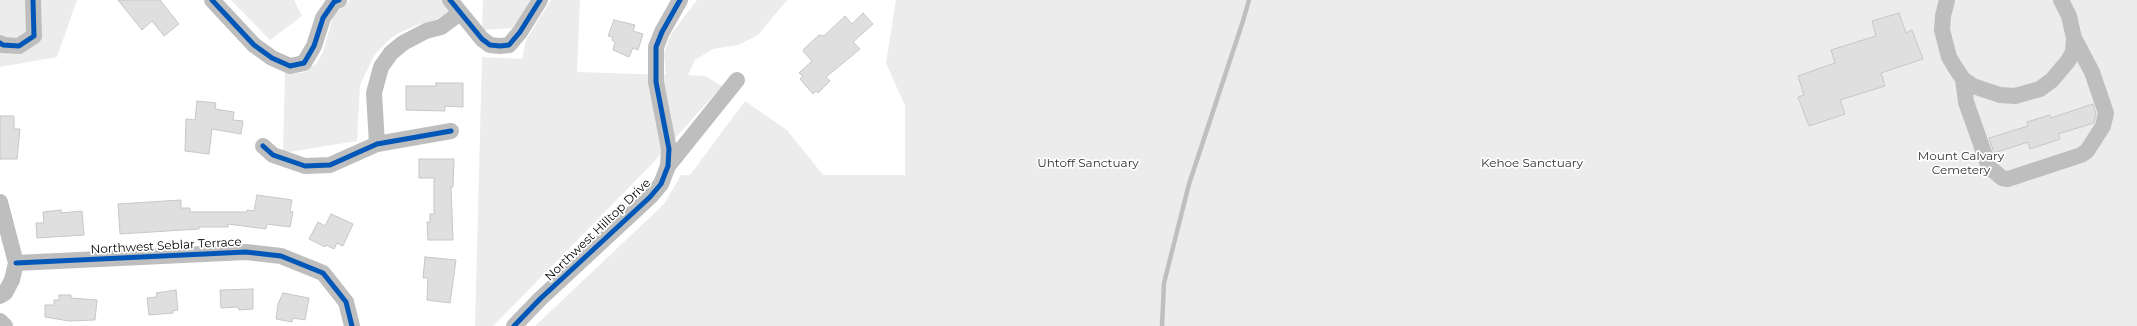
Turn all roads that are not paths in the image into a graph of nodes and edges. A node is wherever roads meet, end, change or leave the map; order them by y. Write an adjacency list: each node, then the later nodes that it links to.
1 (33, 0): 11 (street)
2 (212, 0): 3 (street)
3 (339, 0)
4 (450, 0): 9 (street)
5 (540, 0): 9 (street)
6 (680, 0): 17 (street, Northwest Hilltop Drive)
7 (1947, 0): 12 (street)
8 (2060, 0): 10 (street)
9 (460, 13): 15 (street)
10 (2074, 38): 12 (street); 12 (street)
11 (0, 43)
12 (1963, 79)
13 (737, 80): 17 (street)
14 (451, 131): 15 (street)
15 (377, 144): 16 (street)
16 (263, 146)
17 (668, 166): 24 (street, Northwest Hilltop Drive)
18 (0, 202): 19 (street)
19 (16, 263): 20 (street); 23 (street, Northwest Seblar Terrace)
20 (0, 296)
21 (0, 321): 22 (street)
22 (5, 326)
23 (352, 326)
24 (514, 326)

